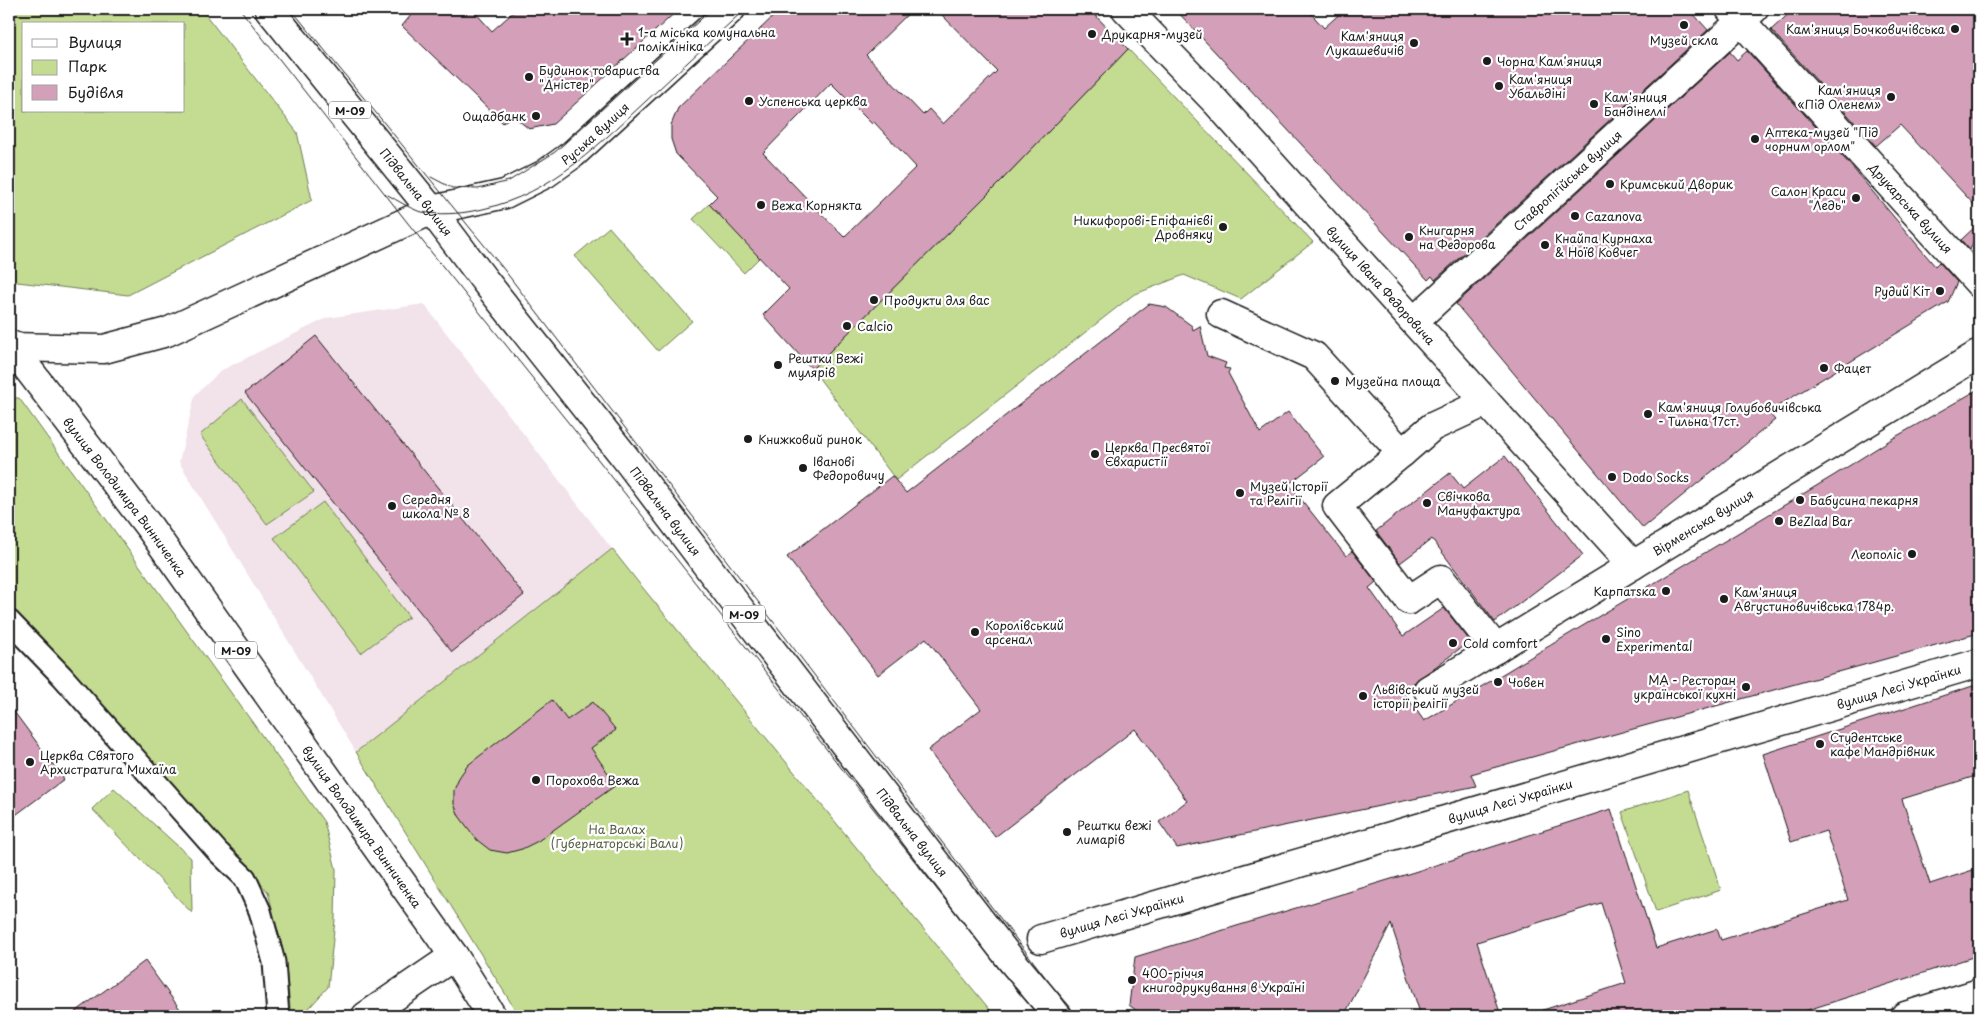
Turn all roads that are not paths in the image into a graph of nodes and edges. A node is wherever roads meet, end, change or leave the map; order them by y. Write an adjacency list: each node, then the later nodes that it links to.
1 (269, 9): 5 (street, Підвальна вулиця / М-09)
2 (731, 9): 5 (street, Руська вулиця)
3 (1126, 9): 8 (street, вулиця Івана Федоровича)
4 (1742, 13): 6 (street, Друкарська вулиця); 8 (street, Ставропігійська вулиця)
5 (432, 210): 9 (street, вулиця Володимира Винниченка); 24 (street, Підвальна вулиця / М-09)
6 (1979, 283)
7 (1221, 314): 12 (street)
8 (1414, 321): 11 (street, вулиця Івана Федоровича)
9 (10, 346): 19 (street, вулиця Володимира Винниченка / М-09)
10 (1979, 354): 13 (street, Вірменська вулиця)
11 (1486, 402): 12 (street); 13 (street, вулиця Івана Федоровича)
12 (1402, 453): 15 (street)
13 (1633, 565): 15 (street, Вірменська вулиця)
14 (9, 621): 21 (lane)
15 (1496, 648): 17 (street, Вірменська вулиця)
16 (1979, 663): 18 (street, вулиця Лесі Українки)
17 (1428, 690)
18 (1041, 939)
19 (454, 956): 22 (street); 23 (street, вулиця Володимира Винниченка)
20 (1979, 992): 25 (street)
21 (278, 1016)
22 (366, 1016)
23 (492, 1016)
24 (1058, 1016)
25 (1905, 1016)

